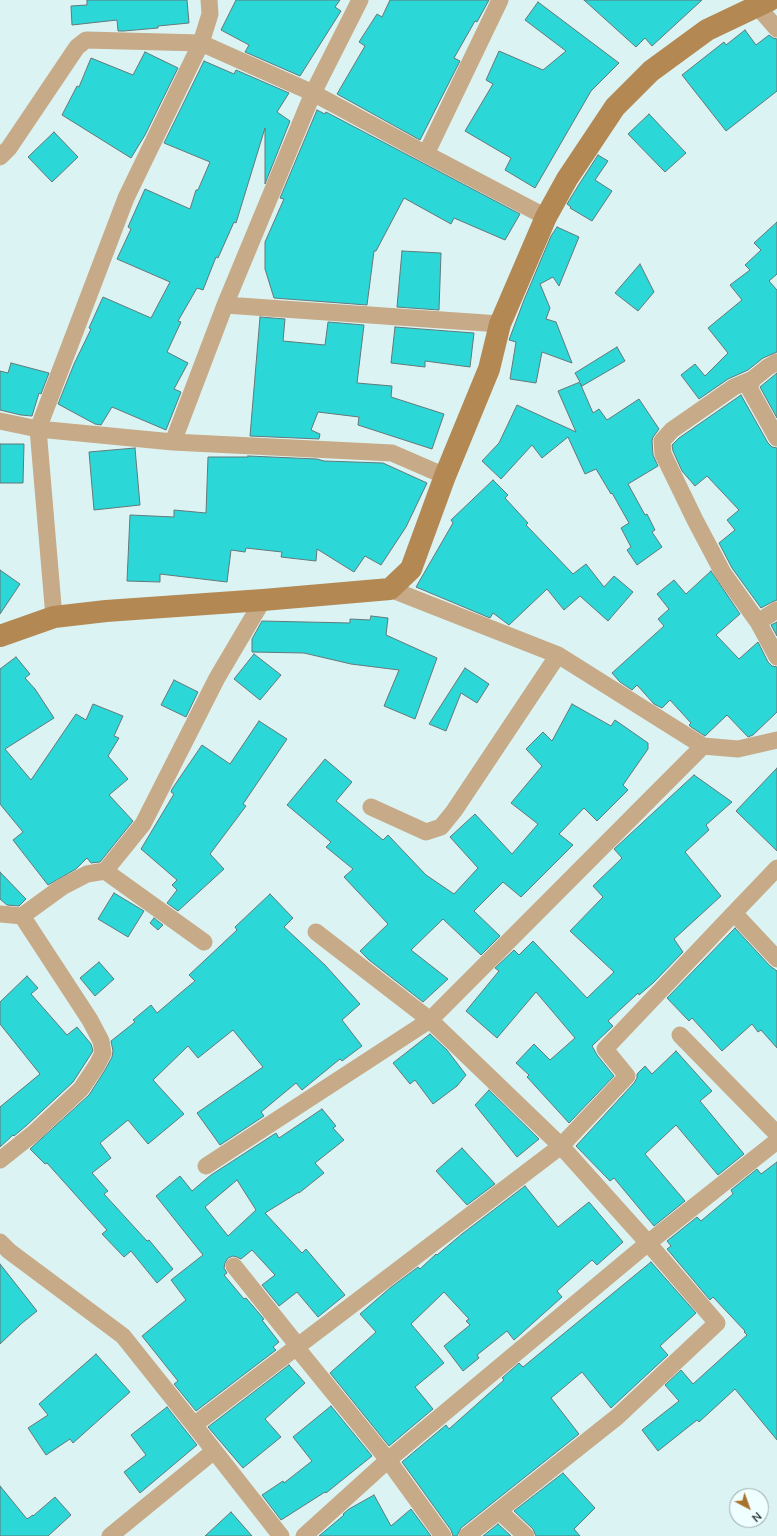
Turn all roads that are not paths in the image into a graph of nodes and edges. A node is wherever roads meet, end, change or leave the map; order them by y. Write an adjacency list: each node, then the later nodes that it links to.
1 (209, 0): 6 (street)
2 (360, 0): 7 (street)
3 (500, 0): 8 (street)
4 (763, 3): 5 (street); 10 (street)
5 (777, 29)
6 (201, 43): 7 (street); 9 (street); 16 (street)
7 (313, 93): 8 (street); 11 (street)
8 (426, 154): 10 (street)
9 (0, 157)
10 (546, 217): 12 (street)
11 (225, 304): 12 (street); 18 (street)
12 (500, 324): 19 (street)
13 (777, 362): 14 (street)
14 (753, 379): 17 (street); 24 (street)
15 (0, 421): 16 (street)
16 (38, 429): 18 (street); 23 (street)
17 (777, 438)
18 (173, 442): 19 (street)
19 (445, 476): 20 (street)
20 (390, 589): 21 (street); 26 (street)
21 (263, 600): 23 (street); 32 (street)
22 (777, 610): 24 (street)
23 (54, 617): 25 (street)
24 (758, 622): 27 (street)
25 (0, 636)
26 (558, 655): 29 (street); 30 (street)
27 (777, 657)
28 (777, 740): 29 (street)
29 (703, 746): 39 (street)
30 (370, 807)
31 (777, 868): 33 (street)
32 (106, 871): 35 (street); 37 (street)
33 (734, 913): 38 (street); 43 (street)
34 (0, 914): 35 (street)
35 (22, 916): 44 (street)
36 (316, 932): 39 (street)
37 (204, 942)
38 (777, 959)
39 (430, 1020): 43 (street); 45 (street)
40 (680, 1035): 41 (street)
41 (777, 1134)
42 (777, 1141): 47 (street)
43 (561, 1146): 47 (street); 49 (street)
44 (0, 1160)
45 (206, 1166)
46 (0, 1242): 50 (street)
47 (648, 1242): 52 (street); 53 (street)
48 (234, 1266): 49 (street)
49 (298, 1346): 50 (street); 52 (street)
50 (194, 1424): 51 (street)
51 (214, 1451): 54 (street); 55 (street)
52 (388, 1460): 56 (street); 57 (street)
53 (499, 1511): 58 (street); 59 (street)
54 (110, 1536)
55 (281, 1536)
56 (304, 1536)
57 (443, 1536)
58 (467, 1536)
59 (526, 1536)

